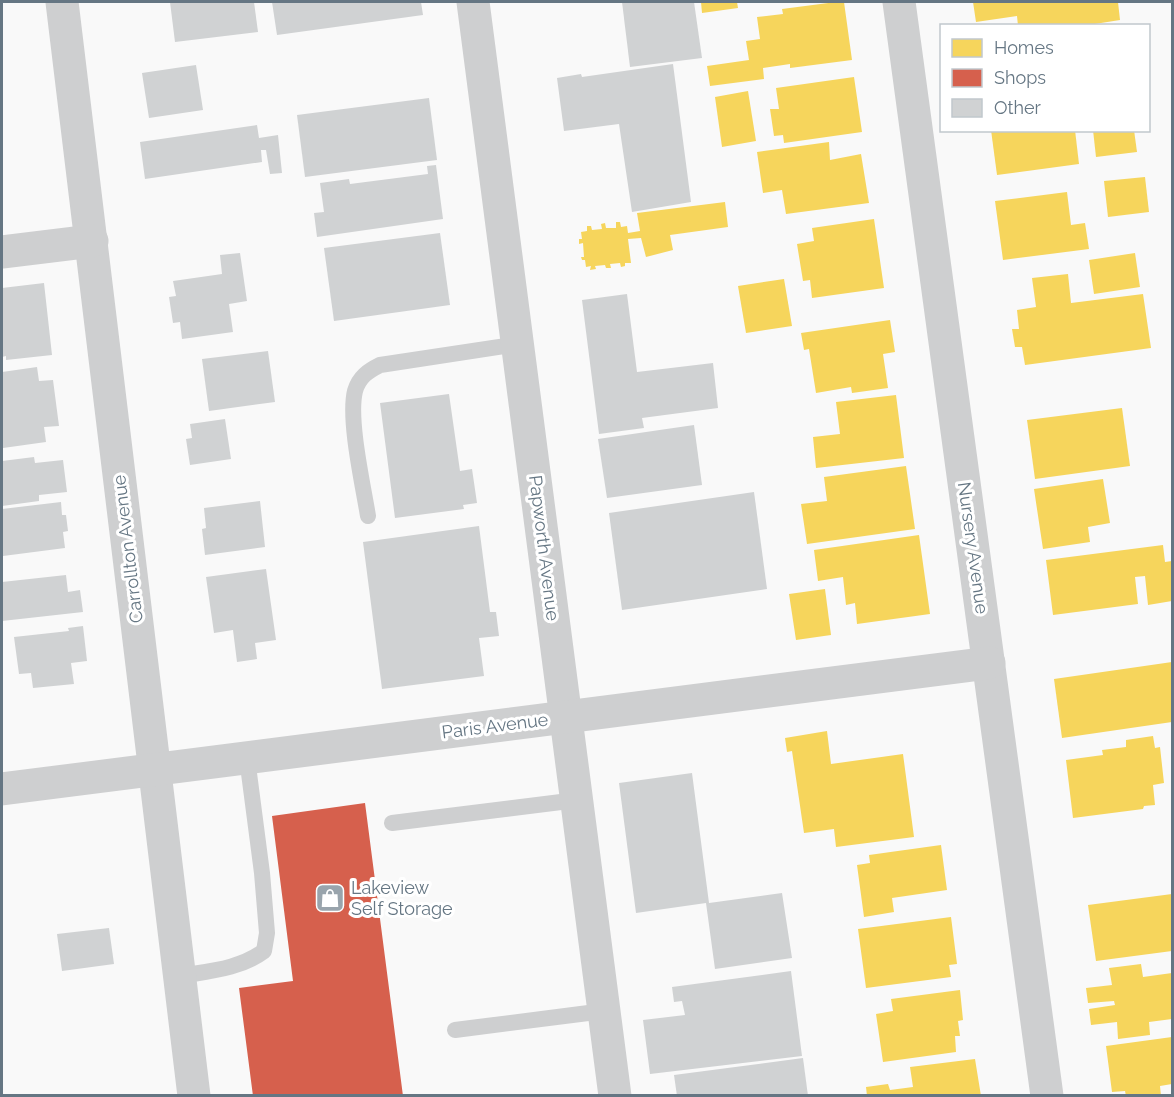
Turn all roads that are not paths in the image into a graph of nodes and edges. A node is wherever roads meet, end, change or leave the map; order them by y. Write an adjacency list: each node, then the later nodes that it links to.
1 (62, 2): 4 (street, Carrollton Avenue)
2 (472, 2): 6 (street, Papworth Avenue)
3 (900, 2): 8 (street, Nursery Avenue)
4 (92, 241): 5 (street); 11 (street, Carrollton Avenue)
5 (2, 252)
6 (518, 344): 7 (lane); 9 (street, Papworth Avenue)
7 (368, 516)
8 (989, 663): 9 (street, Paris Avenue); 20 (street, Nursery Avenue)
9 (566, 717): 10 (street, Paris Avenue); 13 (street, Papworth Avenue)
10 (247, 758): 11 (street, Paris Avenue); 15 (lane)
11 (155, 770): 12 (street, Paris Avenue); 15 (street, Carrollton Avenue)
12 (2, 789)
13 (577, 800): 14 (lane); 16 (street, Papworth Avenue)
14 (392, 823)
15 (180, 976): 18 (street, Carrollton Avenue)
16 (604, 1011): 17 (lane); 19 (street, Papworth Avenue)
17 (455, 1030)
18 (194, 1095)
19 (615, 1095)
20 (1047, 1095)

